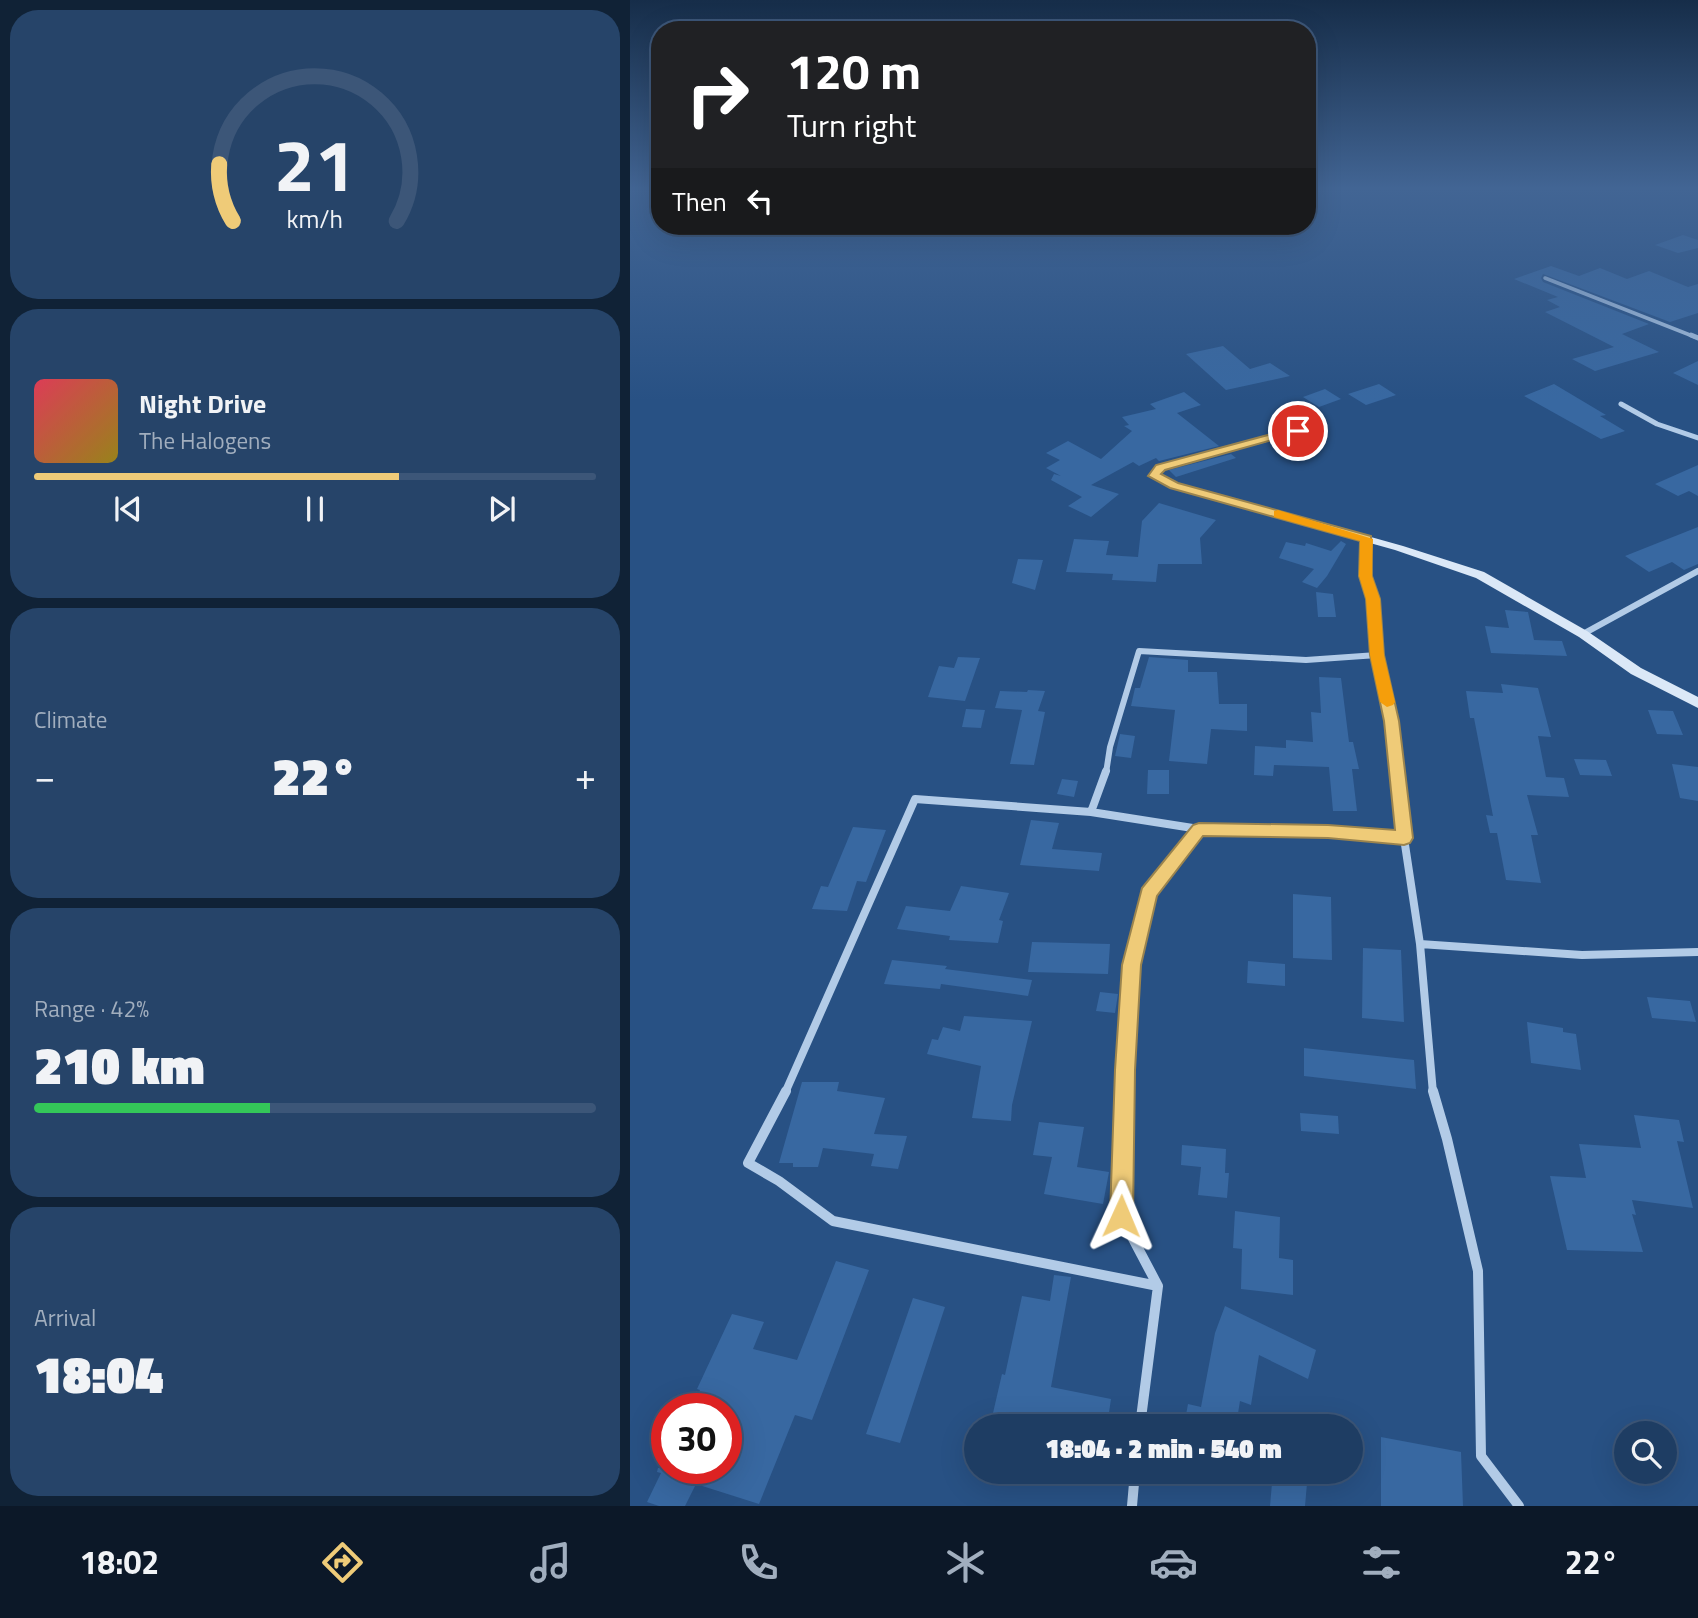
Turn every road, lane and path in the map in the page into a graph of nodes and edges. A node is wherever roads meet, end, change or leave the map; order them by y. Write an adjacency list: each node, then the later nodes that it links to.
1 (1545, 278): 2 (street)
2 (1698, 338)
3 (1621, 404): 5 (street)
4 (1298, 431): 6 (street)
5 (1698, 438)
6 (1367, 539): 8 (street); 9 (street)
7 (1698, 571): 8 (street)
8 (1583, 634): 10 (street)
9 (1377, 655): 11 (street); 13 (street)
10 (1698, 703)
11 (1091, 812): 12 (street); 16 (street)
12 (1199, 830): 13 (street); 16 (street)
13 (1404, 838): 14 (street)
14 (1420, 944): 15 (street); 20 (street)
15 (1698, 952)
16 (1158, 1286): 17 (street)
17 (1141, 1414)
18 (1134, 1484): 19 (street)
19 (1132, 1506)
20 (1518, 1506)

